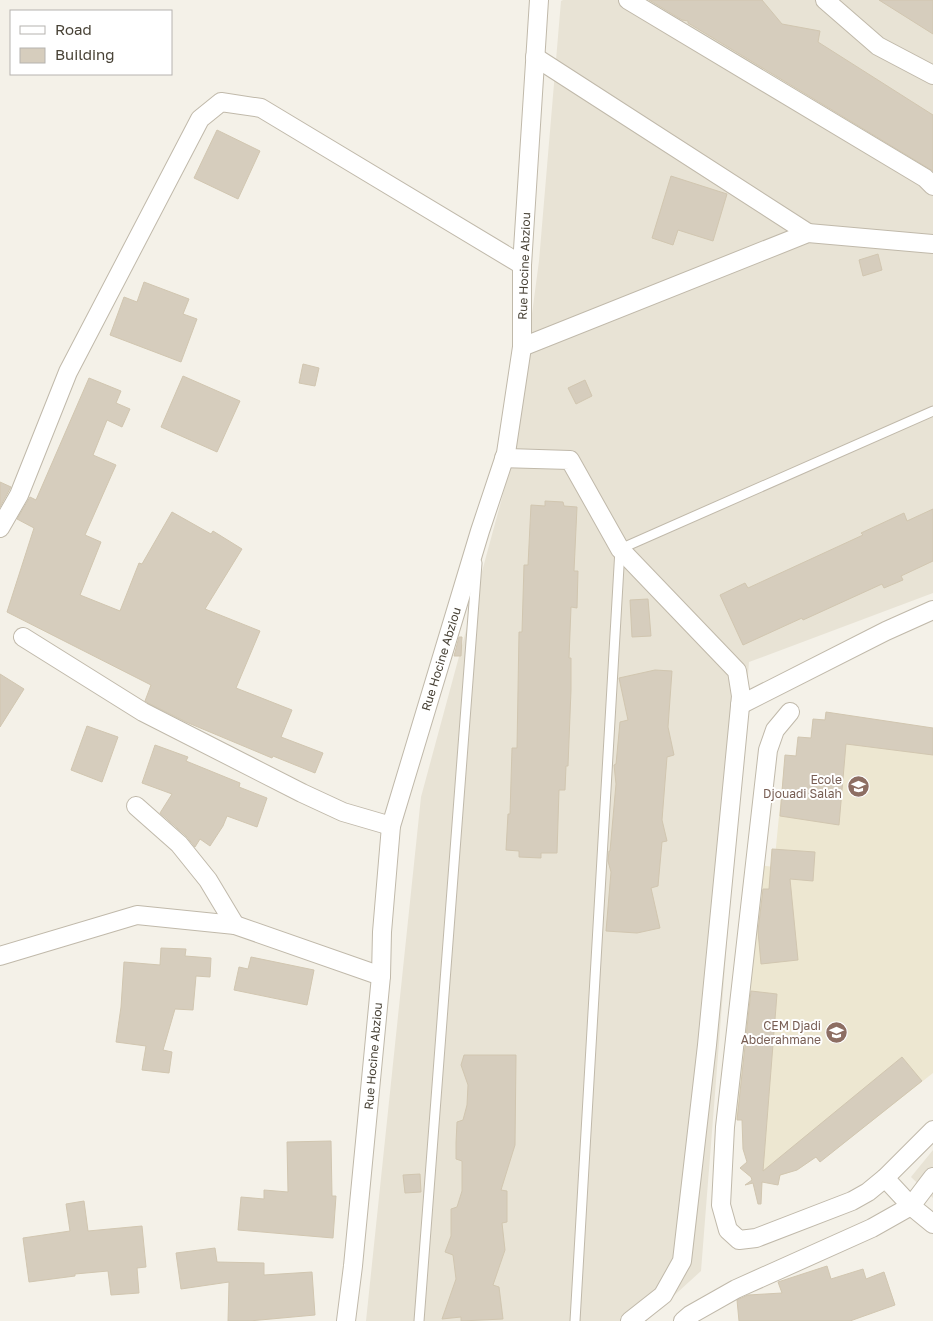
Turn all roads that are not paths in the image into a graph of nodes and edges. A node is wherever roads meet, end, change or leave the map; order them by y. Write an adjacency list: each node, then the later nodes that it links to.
1 (628, 0): 6 (street)
2 (826, 0): 5 (street)
3 (542, 2): 4 (street, Rue Hocine Abziou)
4 (535, 57): 7 (street); 9 (street, Rue Hocine Abziou)
5 (933, 75)
6 (933, 186)
7 (808, 233): 8 (street); 10 (street)
8 (933, 244)
9 (522, 265): 10 (street, Rue Hocine Abziou); 13 (street)
10 (522, 347): 12 (street, Rue Hocine Abziou)
11 (933, 411): 15 (lane)
12 (504, 458): 14 (street, Rue Hocine Abziou); 15 (street)
13 (0, 528)
14 (480, 531): 21 (street, Rue Hocine Abziou); 31 (lane)
15 (620, 549): 18 (street); 32 (lane)
16 (933, 610): 18 (street)
17 (24, 637): 21 (street)
18 (740, 705): 33 (street)
19 (790, 712): 27 (street)
20 (136, 806): 22 (street)
21 (391, 826): 24 (street, Rue Hocine Abziou)
22 (235, 925): 23 (street); 24 (street)
23 (0, 956)
24 (381, 976): 30 (street, Rue Hocine Abziou)
25 (933, 1130): 27 (street)
26 (933, 1177): 28 (street)
27 (886, 1178): 28 (street)
28 (911, 1206): 29 (street); 34 (street)
29 (933, 1224)
30 (346, 1321)
31 (419, 1321)
32 (575, 1321)
33 (630, 1321)
34 (683, 1321)

